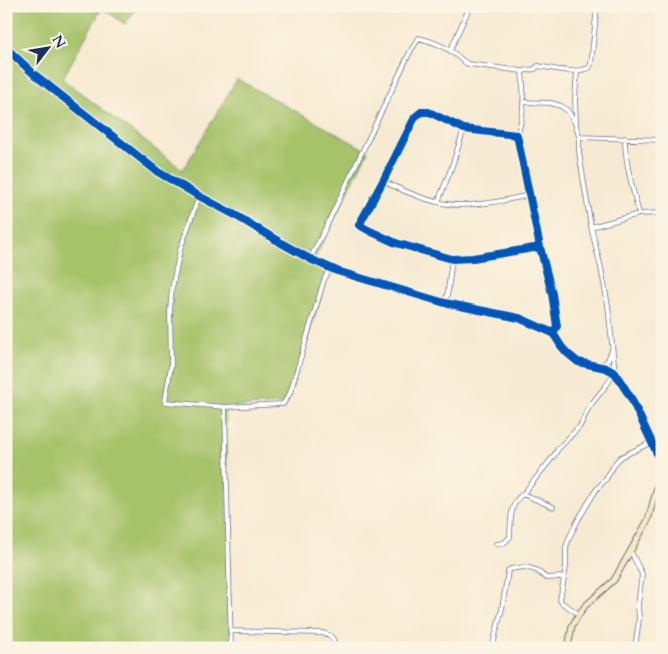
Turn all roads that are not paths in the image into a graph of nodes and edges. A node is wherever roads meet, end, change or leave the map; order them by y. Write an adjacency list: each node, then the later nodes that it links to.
1 (470, 6): 4 (street)
2 (597, 6): 6 (street)
3 (6, 48): 15 (street)
4 (450, 51): 5 (street); 22 (street)
5 (522, 71): 6 (street); 7 (street)
6 (577, 71): 8 (street)
7 (523, 102): 8 (street); 10 (street)
8 (576, 125): 11 (street)
9 (464, 129): 10 (street); 14 (street); 17 (street)
10 (517, 135): 16 (street)
11 (579, 137): 12 (street); 20 (street)
12 (625, 138): 13 (street); 19 (street)
13 (662, 140)
14 (383, 181): 17 (street); 23 (street)
15 (199, 196): 22 (street); 30 (street)
16 (530, 196): 17 (street); 21 (street)
17 (438, 202)
18 (662, 213): 19 (street)
19 (640, 214): 20 (street)
20 (590, 227): 27 (street)
21 (540, 247): 23 (street); 26 (street)
22 (310, 259): 24 (street)
23 (452, 259): 25 (street)
24 (330, 268): 25 (street); 30 (street)
25 (445, 302): 26 (street)
26 (553, 333): 28 (street)
27 (613, 348): 28 (street); 29 (street)
28 (600, 367): 29 (street)
29 (615, 372): 31 (street); 35 (street)
30 (225, 407): 41 (street)
31 (652, 442): 32 (street); 39 (street)
32 (661, 461): 33 (street)
33 (662, 469): 34 (street)
34 (661, 477): 38 (street)
35 (522, 494): 36 (street); 37 (street)
36 (553, 507)
37 (496, 544)
38 (631, 552): 40 (street); 46 (street)
39 (563, 577): 40 (street); 44 (street)
40 (579, 614): 45 (street)
41 (230, 631): 42 (street); 43 (street)
42 (231, 648)
43 (334, 648)
44 (492, 648)
45 (568, 648)
46 (635, 648)

